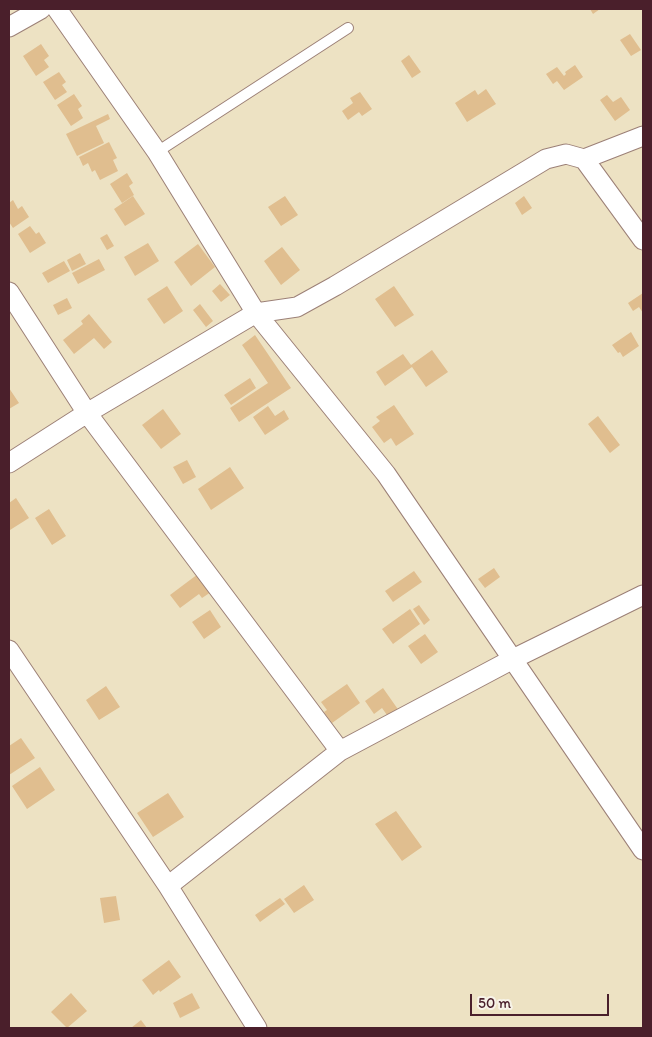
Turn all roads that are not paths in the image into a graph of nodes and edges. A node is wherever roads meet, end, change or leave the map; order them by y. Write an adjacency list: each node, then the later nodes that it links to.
1 (41, 9): 3 (street)
2 (57, 9): 6 (street)
3 (9, 26)
4 (348, 28): 6 (lane)
5 (643, 136): 7 (street)
6 (157, 152): 10 (street)
7 (584, 159): 8 (street); 10 (street)
8 (643, 240)
9 (9, 292): 11 (street)
10 (256, 313): 11 (street); 15 (street)
11 (87, 413): 12 (street); 16 (street)
12 (9, 463)
13 (643, 594): 15 (street)
14 (9, 650): 19 (street)
15 (513, 659): 16 (street); 17 (street)
16 (340, 751): 19 (street)
17 (637, 829): 18 (street)
18 (643, 850)
19 (168, 886): 20 (street)
20 (257, 1028)

